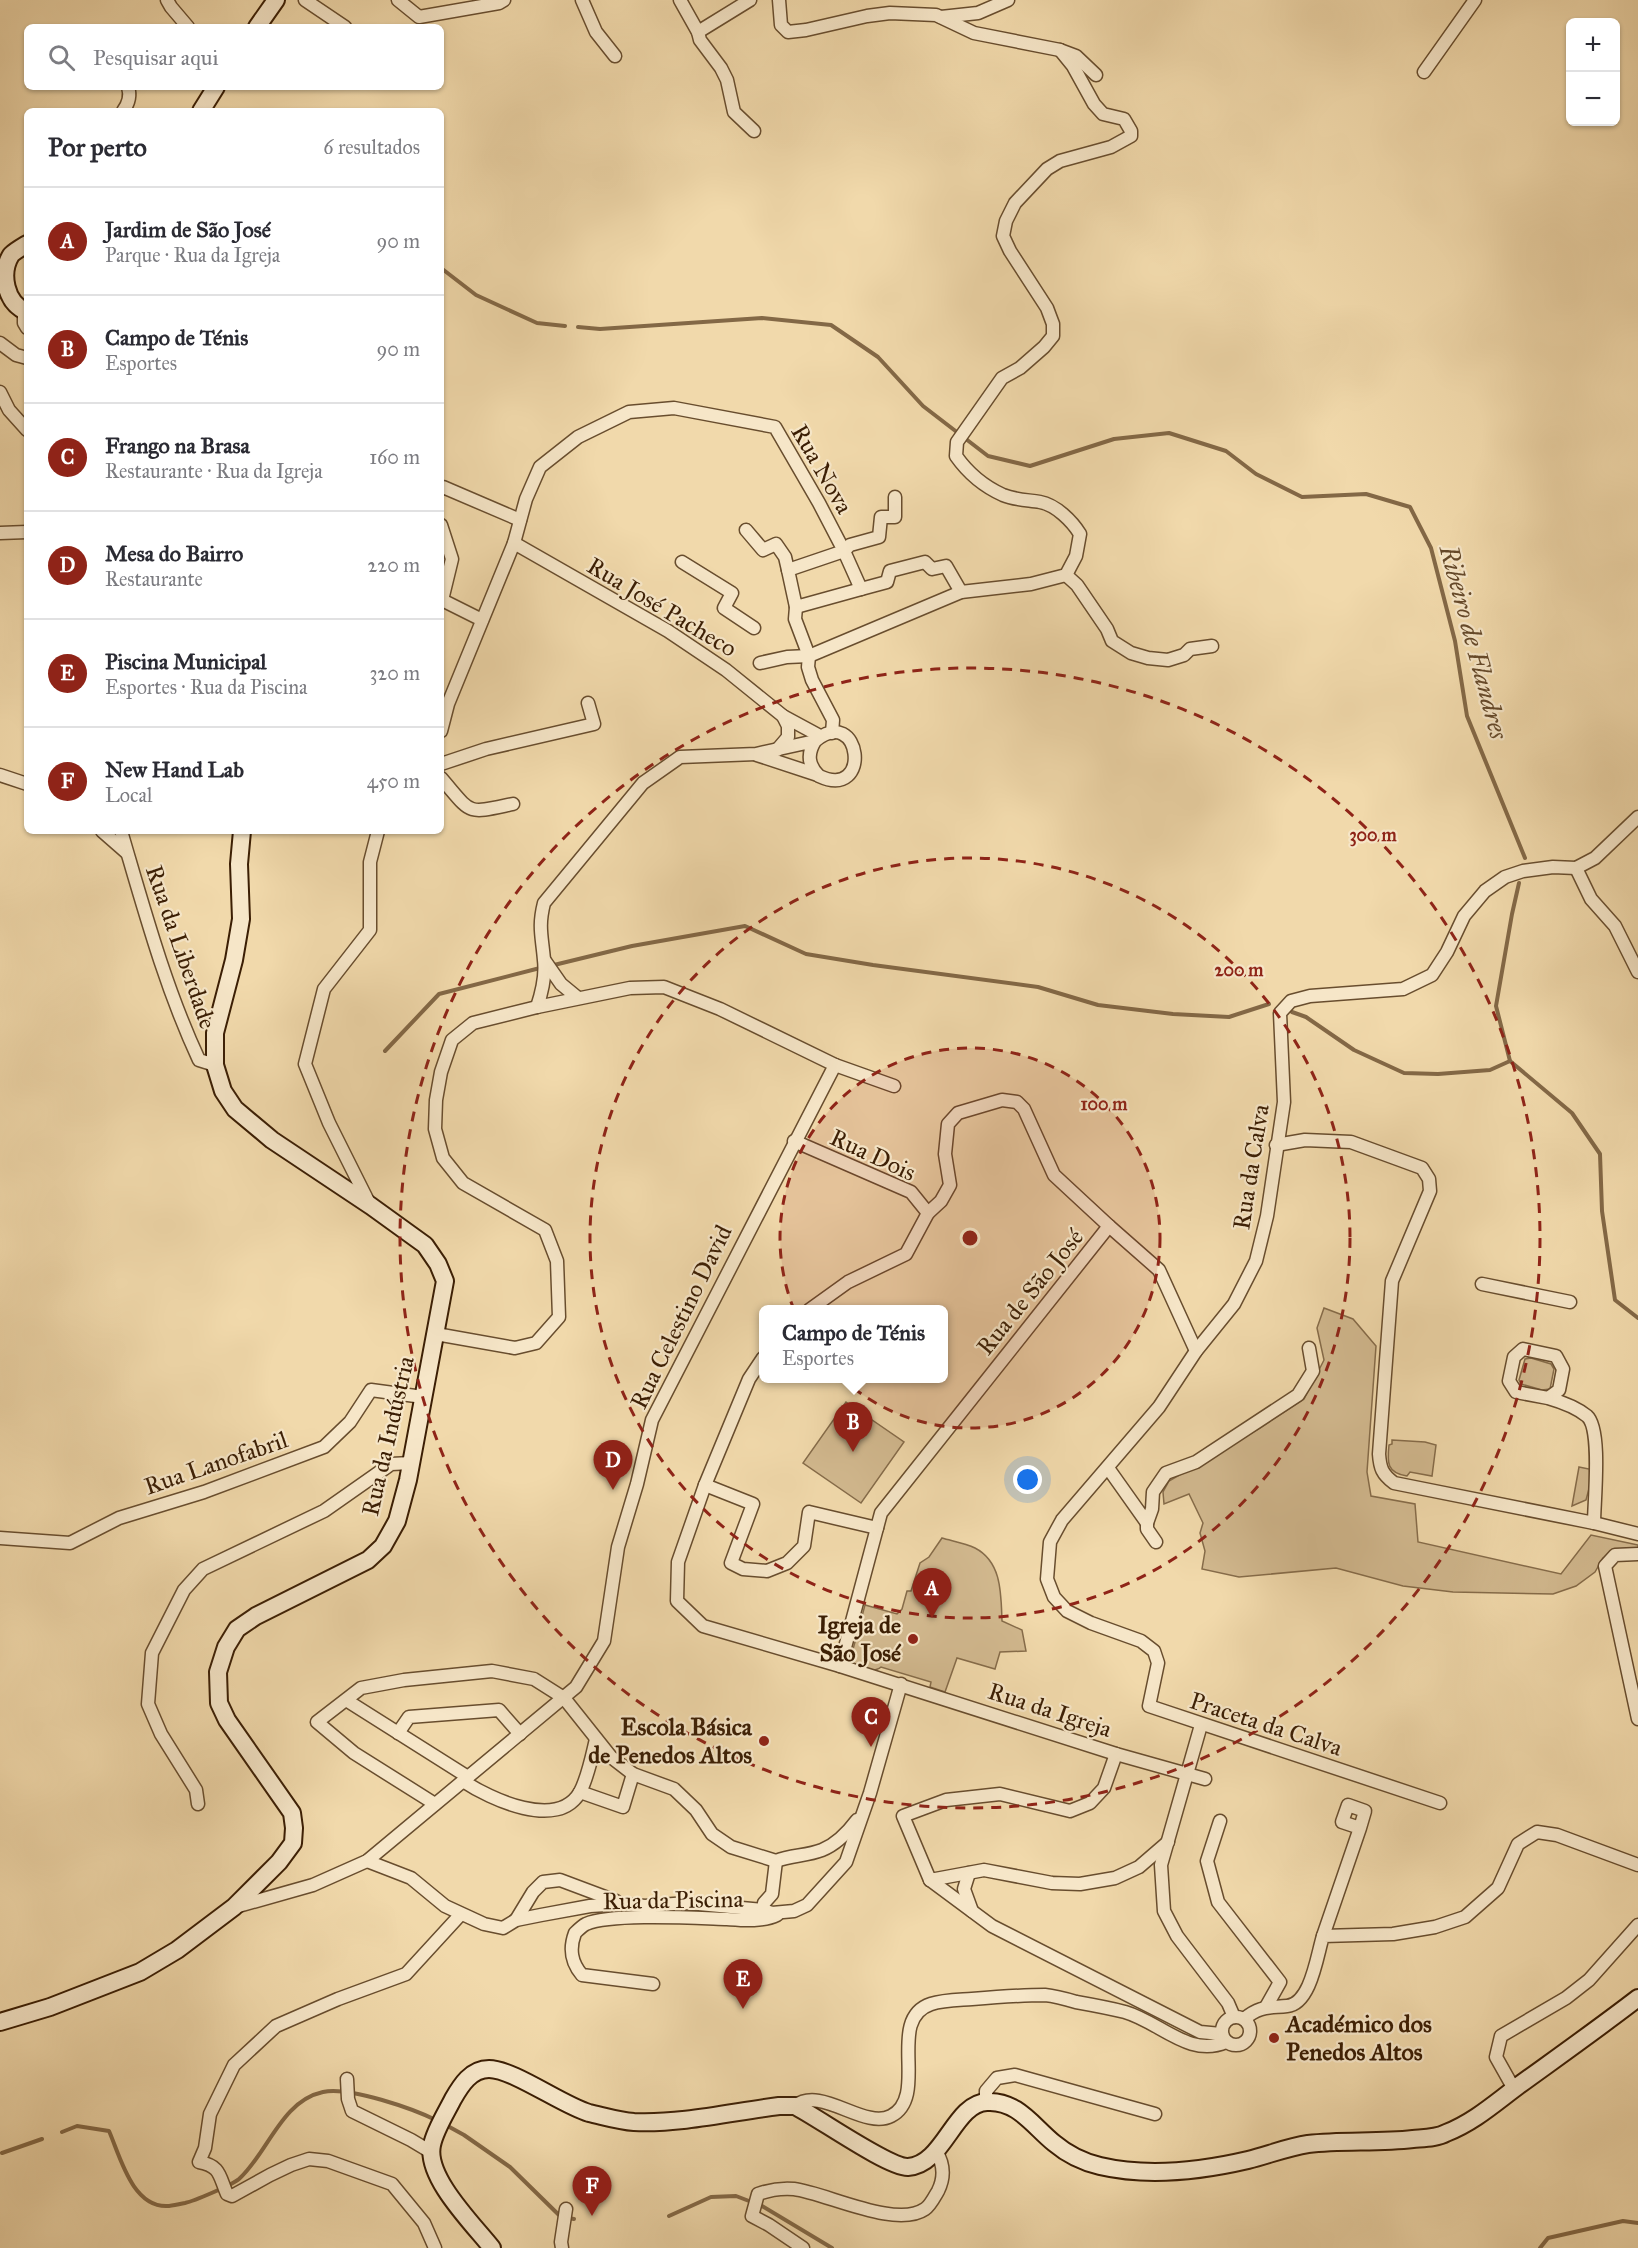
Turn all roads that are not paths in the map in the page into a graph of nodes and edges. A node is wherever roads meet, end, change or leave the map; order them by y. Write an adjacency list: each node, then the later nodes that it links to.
1 (167, 0): 13 (street)
2 (276, 0): 14 (street)
3 (305, 0): 15 (street)
4 (398, 0): 5 (street)
5 (504, 0)
6 (582, 0): 18 (street)
7 (680, 0): 16 (street)
8 (750, 0): 16 (street)
9 (778, 0): 12 (street)
10 (1008, 0): 12 (street)
11 (1475, 0): 19 (street)
12 (939, 17): 17 (street)
13 (185, 24)
14 (258, 24)
15 (341, 24)
16 (698, 32): 25 (street)
17 (1060, 50): 20 (street); 44 (street)
18 (615, 56)
19 (1424, 72)
20 (1096, 75)
21 (129, 90): 23 (street)
22 (214, 90): 24 (street)
23 (125, 108)
24 (203, 108)
25 (754, 131)
26 (24, 246): 27 (street)
27 (1, 270): 28 (street)
28 (24, 315)
29 (0, 343): 30 (street)
30 (24, 357)
31 (0, 392): 32 (street)
32 (24, 427)
33 (444, 487): 35 (street)
34 (895, 497): 41 (street)
35 (520, 520): 40 (street); 41 (street, Rua Nova)
36 (24, 531): 38 (street)
37 (746, 531): 43 (street)
38 (0, 533)
39 (444, 534): 46 (street)
40 (514, 543): 50 (street); 56 (street, Rua José Pacheco)
41 (844, 551): 43 (street); 45 (street)
42 (682, 562): 51 (street, Rua José Pacheco)
43 (788, 570): 49 (street)
44 (1066, 575): 47 (street); 52 (street)
45 (861, 589): 47 (street); 49 (street)
46 (444, 592)
47 (961, 592): 53 (street)
48 (444, 601): 50 (street)
49 (796, 607): 53 (street)
50 (482, 620): 57 (street)
51 (754, 628)
52 (1212, 646)
53 (809, 656): 54 (street); 58 (street)
54 (760, 663)
55 (588, 702): 61 (street)
56 (783, 716): 58 (street, Rua José Pacheco); 59 (street)
57 (444, 719)
58 (822, 737): 59 (street); 63 (street); 63 (street, Rua José Pacheco)
59 (777, 750): 60 (street)
60 (756, 754): 63 (street); 74 (street)
61 (444, 763)
62 (0, 775): 65 (street)
63 (819, 776)
64 (444, 782): 66 (street)
65 (24, 783)
66 (513, 804)
67 (1638, 817): 73 (street)
68 (105, 834): 72 (street)
69 (122, 834): 72 (street, Rua da Liberdade)
70 (242, 834): 78 (street, Rua da Indústria)
71 (377, 834): 83 (street)
72 (127, 853): 78 (street, Rua da Liberdade)
73 (1576, 868): 75 (street); 82 (street, Rua da Calva)
74 (545, 961): 76 (street); 77 (street)
75 (1638, 972)
76 (578, 998): 77 (street); 79 (street)
77 (537, 1007): 89 (street)
78 (215, 1065): 83 (street, Rua da Indústria)
79 (835, 1065): 80 (street); 81 (street, Rua Celestino David)
80 (894, 1086)
81 (794, 1142): 84 (street, Rua Dois); 108 (street, Rua Celestino David)
82 (1276, 1145): 91 (street, Rua da Calva); 98 (street)
83 (371, 1206): 89 (street, Rua da Indústria)
84 (928, 1213): 85 (street, Rua de São José); 88 (street, Rua de São José)
85 (1109, 1226): 91 (street); 100 (street, Rua de São José)
86 (1482, 1284): 87 (street)
87 (1570, 1302)
88 (816, 1305)
89 (436, 1334): 93 (street, Rua da Indústria)
90 (1308, 1348): 99 (street)
91 (1196, 1352): 96 (street, Rua da Calva)
92 (759, 1364): 97 (street, Rua da Igreja)
93 (423, 1397): 95 (street, Rua da Indústria); 102 (street, Rua Lanofabril)
94 (1548, 1398): 94 (street); 98 (street)
95 (411, 1463): 122 (street); 134 (street, Rua da Indústria)
96 (1108, 1468): 99 (street); 105 (street, Rua da Calva)
97 (705, 1485): 100 (street); 106 (street, Rua da Igreja)
98 (1594, 1523): 101 (street)
99 (1147, 1524): 103 (street)
100 (877, 1528): 106 (street, Rua de São José)
101 (1638, 1534)
102 (0, 1538)
103 (1156, 1542)
104 (1638, 1554): 110 (street)
105 (1141, 1641): 111 (street, Praceta da Calva)
106 (840, 1666): 107 (street, Rua da Igreja)
107 (901, 1684): 115 (street, Rua da Igreja); 124 (street)
108 (564, 1698): 109 (street); 113 (street, Rua Celestino David); 114 (street)
109 (346, 1700): 112 (street); 123 (street)
110 (1638, 1719)
111 (1201, 1725): 116 (street); 121 (street, Praceta da Calva)
112 (398, 1733): 113 (street); 118 (street)
113 (520, 1734): 118 (street, Rua Celestino David)
114 (596, 1739): 117 (street); 120 (street)
115 (1116, 1754): 116 (street, Rua da Igreja); 132 (street)
116 (1186, 1773): 119 (street, Rua da Igreja); 127 (street)
117 (633, 1774): 120 (street); 129 (street)
118 (465, 1779): 120 (street); 123 (street, Rua Celestino David)
119 (1205, 1779)
120 (580, 1792)
121 (1440, 1803)
122 (198, 1804)
123 (435, 1804): 128 (street, Rua Celestino David)
124 (861, 1815): 129 (street); 137 (street)
125 (1220, 1821): 144 (street)
126 (1360, 1828): 141 (street)
127 (1168, 1842): 131 (street); 145 (street)
128 (366, 1861): 134 (street, Rua Celestino David); 138 (street)
129 (776, 1861): 135 (street)
130 (1638, 1865): 141 (street)
131 (969, 1873): 132 (street); 136 (street)
132 (930, 1880): 136 (street)
133 (623, 1904): 135 (street); 139 (street); 139 (street)
134 (234, 1907): 146 (street, Rua da Indústria)
135 (763, 1910): 137 (street)
136 (972, 1911): 147 (street)
137 (784, 1912): 142 (street, Rua da Piscina)
138 (461, 1914): 139 (street); 156 (street)
139 (516, 1920)
140 (1638, 1924): 149 (street)
141 (1323, 1936): 144 (street)
142 (653, 1984)
143 (1638, 1998): 149 (street)
144 (1266, 2007): 145 (street)
145 (1239, 2018): 147 (street); 147 (street)
146 (0, 2022)
147 (1224, 2038): 151 (street)
148 (347, 2079): 153 (street)
149 (1514, 2090): 150 (street)
150 (986, 2102): 152 (street); 154 (street)
151 (795, 2106): 153 (street); 154 (street)
152 (1155, 2114)
153 (432, 2148): 157 (street)
154 (936, 2151): 159 (street)
155 (566, 2209): 158 (street)
156 (435, 2248)
157 (492, 2248)
158 (562, 2248)
159 (803, 2248)

